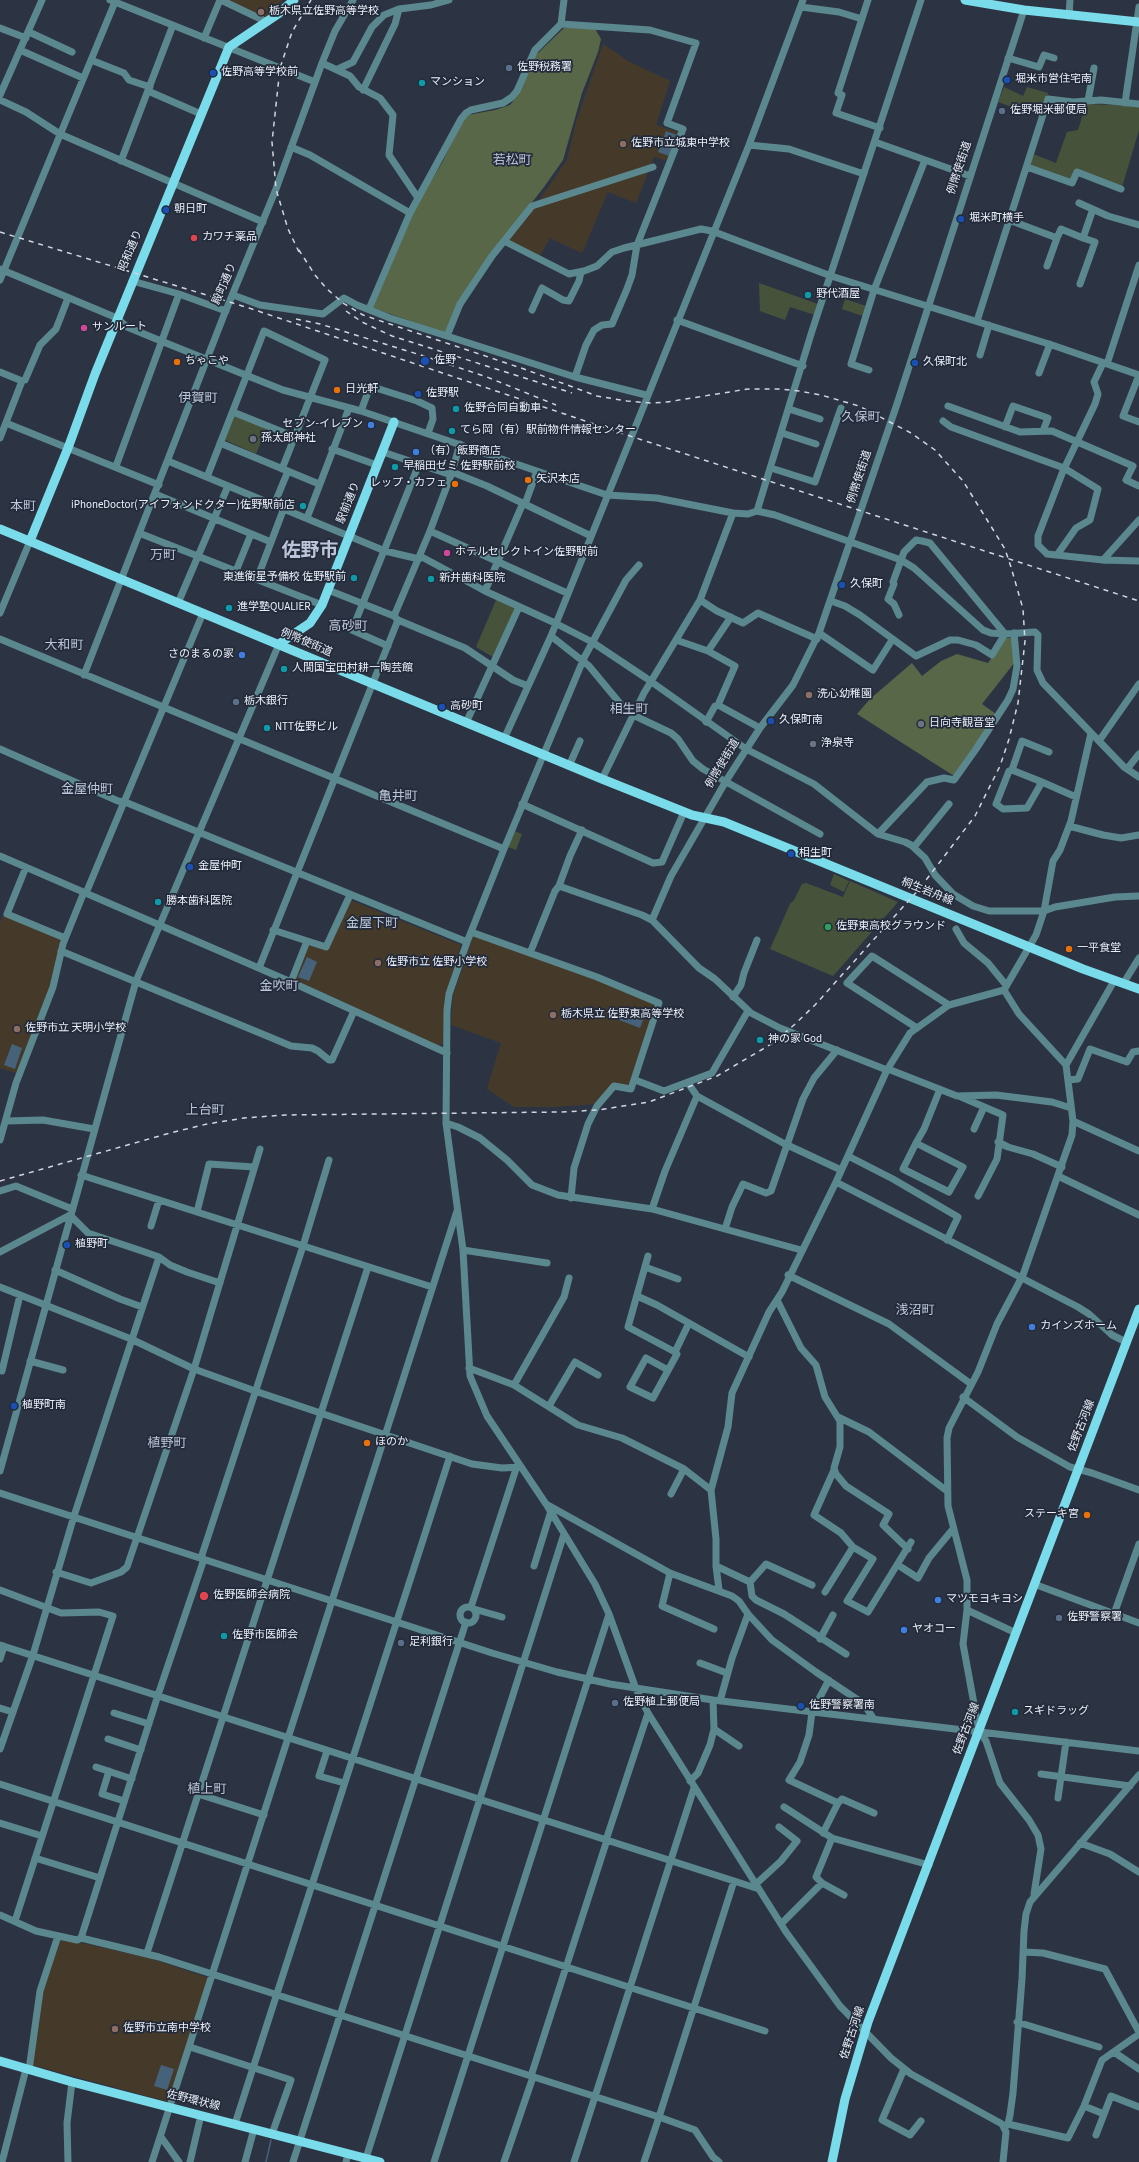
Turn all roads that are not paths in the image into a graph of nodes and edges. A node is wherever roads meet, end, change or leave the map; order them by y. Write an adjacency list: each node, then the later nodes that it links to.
1 (42, 0): 23 (street)
2 (220, 0): 18 (street); 24 (street)
3 (294, 0): 18 (main road)
4 (353, 0): 31 (street, 殿町通り)
5 (448, 0): 14 (street)
6 (564, 0): 20 (street)
7 (868, 0): 17 (street)
8 (921, 0): 44 (street)
9 (965, 0): 15 (main road)
10 (1070, 0): 16 (street)
11 (116, 1): 21 (street); 30 (street)
12 (802, 3): 17 (street); 47 (street)
13 (1139, 7): 19 (street)
14 (399, 9): 33 (street); 37 (street)
15 (1024, 10): 16 (main road); 28 (street, 例幣使街道)
16 (1069, 16): 19 (main road)
17 (862, 19): 44 (street)
18 (267, 22): 25 (main road)
19 (1138, 22): 41 (street)
20 (561, 24): 57 (street); 68 (street)
21 (173, 25): 24 (street); 36 (street)
22 (0, 28): 23 (street)
23 (27, 35): 26 (street); 27 (street)
24 (204, 38): 25 (street)
25 (229, 47): 35 (street); 43 (main road, 昭和通り)
26 (20, 50): 34 (street); 38 (street)
27 (72, 52)
28 (1008, 58): 29 (street); 54 (street, 例幣使街道)
29 (1054, 58)
30 (91, 60): 34 (street); 36 (street)
31 (322, 63): 33 (street); 35 (street, 殿町通り)
32 (1094, 68): 40 (street)
33 (338, 69): 37 (street)
34 (83, 78): 45 (street)
35 (315, 82): 48 (street, 殿町通り)
36 (149, 89): 43 (street); 50 (street)
37 (363, 90): 57 (street)
38 (0, 95)
39 (0, 100): 45 (street)
40 (1088, 101): 41 (street); 52 (street)
41 (1125, 102): 42 (street)
42 (1139, 104)
43 (201, 114): 55 (main road, 昭和通り)
44 (880, 128): 46 (street)
45 (60, 134): 50 (street); 71 (street)
46 (875, 142): 49 (street); 53 (street)
47 (749, 145): 53 (street); 64 (street)
48 (291, 147): 60 (street); 62 (street, 殿町通り)
49 (925, 160): 54 (street); 78 (street)
50 (121, 161): 55 (street)
51 (653, 167): 67 (street)
52 (1027, 167): 56 (street); 61 (street)
53 (864, 174): 73 (street)
54 (970, 176): 83 (street, 例幣使街道)
55 (172, 184): 62 (street); 75 (main road, 昭和通り)
56 (1121, 189)
57 (418, 198): 60 (street)
58 (1079, 203): 59 (street)
59 (1093, 209): 63 (street); 66 (street)
60 (410, 213): 84 (street)
61 (1009, 220): 65 (street); 89 (street)
62 (263, 222): 81 (street, 殿町通り)
63 (1139, 225)
64 (712, 231): 68 (street); 73 (street); 88 (street)
65 (1057, 238): 66 (street); 70 (street)
66 (1083, 238): 76 (street)
67 (504, 241): 72 (street); 91 (street)
68 (637, 245): 72 (street); 102 (street)
69 (1139, 265): 77 (street)
70 (1047, 266)
71 (2, 270): 74 (street); 82 (street)
72 (581, 272): 85 (street)
73 (831, 276): 78 (street); 97 (street)
74 (0, 280)
75 (132, 281): 80 (street); 87 (main road, 昭和通り)
76 (1080, 284)
77 (1131, 289): 79 (street); 96 (street)
78 (874, 290): 83 (street); 98 (street)
79 (1139, 291)
80 (179, 294): 86 (street); 92 (street)
81 (233, 295): 84 (street); 86 (street, 殿町通り)
82 (68, 298): 87 (street); 103 (street)
83 (928, 307): 89 (street); 162 (street, 例幣使街道)
84 (369, 309): 91 (street)
85 (532, 310)
86 (226, 311): 95 (street, 殿町通り)
87 (117, 318): 92 (street); 127 (main road, 昭和通り)
88 (677, 320): 97 (street); 104 (street)
89 (977, 322): 90 (street)
90 (989, 325): 93 (street); 94 (street)
91 (447, 336): 102 (street)
92 (161, 341): 95 (street); 133 (street)
93 (1050, 344): 96 (street); 100 (street)
94 (980, 355)
95 (207, 361): 101 (street); 130 (street, 殿町通り)
96 (1105, 363): 115 (street); 124 (street)
97 (803, 366): 109 (street)
98 (869, 370)
99 (0, 372): 103 (street)
100 (1039, 373)
101 (246, 376): 105 (street); 105 (street); 111 (street)
102 (575, 377): 104 (street)
103 (22, 381): 116 (street)
104 (646, 395): 145 (street)
105 (310, 398): 107 (street); 122 (street)
106 (948, 406): 117 (street)
107 (349, 408): 110 (street); 128 (street)
108 (841, 408): 134 (street)
109 (789, 409): 112 (street); 120 (street)
110 (361, 410): 114 (street); 119 (street)
111 (233, 412): 122 (street); 123 (street)
112 (820, 420)
113 (943, 421): 135 (street)
114 (394, 422): 119 (street); 129 (main road, 駅前通り)
115 (1139, 422)
116 (6, 423): 121 (street); 127 (street)
117 (1005, 427): 118 (street); 118 (street)
118 (1044, 431): 124 (street)
119 (428, 433): 125 (street)
120 (782, 433): 126 (street); 134 (street)
121 (0, 435)
122 (295, 437): 136 (street)
123 (220, 443): 136 (street); 139 (street)
124 (1077, 443): 135 (street); 143 (street)
125 (460, 444): 137 (street); 138 (street)
126 (816, 444)
127 (68, 448): 133 (street); 160 (main road, 昭和通り)
128 (332, 449): 132 (street); 141 (street)
129 (383, 452): 131 (street); 132 (main road, 駅前通り)
130 (168, 461): 139 (street); 140 (street, 殿町通り)
131 (419, 464): 138 (street); 163 (street)
132 (377, 465): 158 (main road, 駅前通り)
133 (116, 466): 140 (street)
134 (771, 468): 149 (street)
135 (1064, 468): 164 (street); 164 (street)
136 (285, 470): 141 (street); 147 (street)
137 (537, 471): 145 (street); 146 (street)
138 (451, 473): 146 (street); 155 (street)
139 (207, 477): 142 (street)
140 (158, 484): 144 (street, 殿町通り)
141 (319, 484): 151 (street)
142 (228, 486): 147 (street); 152 (street)
143 (1139, 486)
144 (155, 494): 152 (street); 156 (street, 殿町通り)
145 (607, 495): 150 (street); 159 (street)
146 (524, 504): 159 (street); 170 (street)
147 (274, 505): 148 (street)
148 (284, 508): 151 (street); 161 (street)
149 (757, 511): 150 (street); 162 (street)
150 (733, 513): 178 (street)
151 (306, 518): 158 (street)
152 (214, 519): 157 (street); 165 (street)
153 (1139, 520): 168 (street)
154 (0, 529): 160 (main road, 例幣使街道)
155 (430, 531): 166 (street); 170 (street)
156 (139, 533): 165 (street); 173 (street, 殿町通り)
157 (251, 534): 161 (street); 172 (street)
158 (349, 536): 163 (street); 175 (main road, 駅前通り)
159 (591, 536): 177 (street)
160 (30, 541): 173 (main road, 例幣使街道); 184 (street)
161 (271, 542): 174 (street)
162 (850, 542): 167 (street); 179 (street, 例幣使街道)
163 (385, 551): 166 (street); 181 (street)
164 (1057, 555): 168 (street)
165 (196, 556): 172 (street); 180 (street)
166 (419, 558): 176 (street); 187 (street)
167 (901, 560): 186 (street); 191 (street); 191 (street)
168 (1103, 560): 169 (street)
169 (1139, 561)
170 (498, 562): 176 (street); 177 (street)
171 (639, 565): 197 (street)
172 (236, 571): 174 (street)
173 (121, 579): 180 (main road, 例幣使街道); 203 (street, 殿町通り)
174 (257, 579): 182 (street)
175 (328, 590): 181 (street); 182 (main road, 駅前通り)
176 (485, 591): 183 (street)
177 (567, 593): 189 (street)
178 (700, 600): 188 (street); 195 (street)
179 (831, 601): 193 (street, 例幣使街道); 196 (street)
180 (178, 603): 185 (main road, 例幣使街道)
181 (364, 603): 187 (street); 199 (street)
182 (322, 605): 198 (main road, 駅前通り)
183 (519, 607): 189 (street); 202 (street)
184 (0, 613)
185 (203, 613): 198 (main road, 例幣使街道); 209 (street)
186 (899, 615)
187 (396, 618): 199 (street); 202 (street)
188 (731, 618): 193 (street); 200 (street)
189 (555, 623): 192 (street); 197 (street)
190 (1014, 633): 191 (street); 214 (street); 242 (street)
191 (1005, 634): 196 (street)
192 (551, 636): 201 (street); 207 (street)
193 (818, 636): 196 (street); 213 (street, 例幣使街道)
194 (0, 639): 203 (street)
195 (676, 640): 200 (street); 204 (street)
196 (892, 640)
197 (592, 642): 201 (street); 204 (street)
198 (279, 644): 205 (main road, 例幣使街道); 215 (street)
199 (388, 646): 205 (street)
200 (708, 651): 208 (street)
201 (583, 661): 210 (street); 223 (street)
202 (492, 664): 207 (street); 212 (street)
203 (84, 675): 209 (street)
204 (650, 682): 210 (street); 211 (street)
205 (372, 684): 212 (main road, 例幣使街道); 228 (street)
206 (1139, 684): 218 (street)
207 (528, 686): 216 (street)
208 (718, 705): 211 (street); 213 (street)
209 (164, 708): 215 (street); 233 (street)
210 (633, 714): 229 (street); 230 (street)
211 (706, 722): 220 (street)
212 (466, 723): 216 (main road, 例幣使街道)
213 (760, 728): 220 (street, 例幣使街道)
214 (1091, 733): 218 (street); 232 (street)
215 (239, 739): 228 (street); 240 (street)
216 (504, 739): 223 (main road, 例幣使街道)
217 (580, 741): 224 (street)
218 (1099, 741): 225 (street)
219 (0, 749): 233 (street)
220 (746, 749): 230 (street, 例幣使街道); 242 (street)
221 (1049, 752): 226 (street)
222 (1139, 754): 225 (street)
223 (544, 755): 224 (main road, 例幣使街道); 234 (street)
224 (569, 766): 229 (main road, 例幣使街道)
225 (1127, 769): 227 (street)
226 (1012, 770): 231 (street); 231 (street)
227 (1139, 776)
228 (335, 778): 245 (street); 248 (street)
229 (602, 780): 236 (main road, 例幣使街道)
230 (726, 781): 237 (street, 例幣使街道); 241 (street)
231 (1042, 782): 232 (street)
232 (1076, 797): 238 (street)
233 (125, 802): 240 (street); 250 (street)
234 (522, 804): 239 (street); 245 (street)
235 (949, 804): 244 (street)
236 (684, 812): 237 (main road, 例幣使街道); 239 (street)
237 (705, 818): 254 (street); 263 (main road, 桐生岩舟線)
238 (1069, 826): 243 (street); 253 (street)
239 (582, 830): 249 (street)
240 (199, 833): 248 (street); 255 (street)
241 (820, 834)
242 (878, 834): 244 (street)
243 (1139, 835)
244 (914, 847): 253 (street)
245 (504, 849): 258 (street)
246 (0, 856): 247 (street)
247 (26, 867): 250 (street); 259 (street)
248 (296, 872): 251 (street); 257 (street)
249 (559, 886): 254 (street); 265 (street)
250 (85, 893): 255 (street); 259 (street)
251 (350, 895): 261 (street); 262 (street)
252 (1139, 896): 253 (street)
253 (1044, 911): 263 (street)
254 (652, 920): 273 (street)
255 (160, 925): 267 (street); 268 (street)
256 (956, 929): 271 (street)
257 (273, 930): 261 (street); 267 (street)
258 (471, 932): 262 (street); 265 (street)
259 (65, 938): 264 (street)
260 (757, 940): 273 (street)
261 (307, 942): 269 (street)
262 (467, 942): 280 (street)
263 (1029, 947): 270 (main road, 桐生岩舟線); 271 (street)
264 (61, 951): 268 (street); 291 (street)
265 (530, 953): 283 (street)
266 (1139, 958): 270 (street)
267 (259, 968): 269 (street)
268 (136, 981): 275 (street); 294 (street)
269 (291, 982): 275 (street)
270 (1119, 982): 272 (main road, 桐生岩舟線); 281 (street)
271 (1005, 988): 274 (street); 281 (street)
272 (1139, 989)
273 (733, 997): 276 (street)
274 (949, 1005): 277 (street); 277 (street)
275 (354, 1011): 280 (street)
276 (748, 1011): 278 (street); 285 (street)
277 (917, 1028): 282 (street)
278 (837, 1050): 282 (street); 300 (street)
279 (1139, 1051): 284 (street)
280 (447, 1054): 293 (street)
281 (1066, 1065): 284 (street)
282 (888, 1069): 286 (street); 303 (street)
283 (635, 1080): 285 (street); 313 (street)
284 (1068, 1080): 290 (street)
285 (688, 1083): 287 (street)
286 (940, 1089): 288 (street); 299 (street)
287 (697, 1096): 300 (street); 316 (street)
288 (957, 1096): 289 (street); 290 (street)
289 (984, 1107): 295 (street); 298 (street)
290 (1071, 1108): 292 (street)
291 (6, 1121): 294 (street); 296 (street)
292 (1073, 1121): 302 (street); 306 (street)
293 (446, 1123): 313 (street); 315 (street)
294 (94, 1129): 308 (street)
295 (974, 1129)
296 (2, 1130): 297 (street)
297 (0, 1140)
298 (998, 1142): 306 (street); 312 (street)
299 (916, 1143): 299 (street)
300 (788, 1145): 307 (street); 322 (street)
301 (260, 1149): 305 (street)
302 (1139, 1151)
303 (848, 1156): 307 (street); 323 (street)
304 (329, 1160): 324 (street)
305 (254, 1167): 318 (street); 321 (street)
306 (1062, 1168): 309 (street)
307 (841, 1170): 310 (street)
308 (81, 1175): 314 (street); 317 (street)
309 (1058, 1176): 319 (street); 336 (street)
310 (836, 1182): 323 (street); 326 (street)
311 (0, 1191): 317 (street)
312 (978, 1196)
313 (571, 1198): 316 (street)
314 (159, 1200): 318 (street); 320 (street)
315 (458, 1209): 325 (street); 340 (street)
316 (652, 1209): 322 (street)
317 (71, 1212): 327 (street); 329 (street); 333 (street)
318 (197, 1212): 321 (street)
319 (1139, 1215)
320 (151, 1226)
321 (237, 1226): 324 (street); 338 (street)
322 (725, 1229): 326 (street)
323 (947, 1240): 336 (street)
324 (303, 1246): 331 (street); 362 (street)
325 (463, 1250): 330 (street); 354 (street)
326 (801, 1250): 334 (street)
327 (0, 1252)
328 (648, 1256): 332 (street)
329 (159, 1257): 338 (street); 345 (street)
330 (547, 1263)
331 (368, 1267): 340 (street); 365 (street)
332 (645, 1267): 337 (street); 342 (street)
333 (55, 1270): 344 (street); 345 (street)
334 (788, 1275): 343 (street); 360 (street)
335 (569, 1278): 361 (street)
336 (1021, 1278): 350 (street); 360 (street)
337 (678, 1279)
338 (220, 1283): 355 (street)
339 (0, 1287): 341 (street)
340 (432, 1288): 367 (street)
341 (20, 1295): 344 (street); 358 (street)
342 (637, 1296): 347 (street); 351 (street)
343 (777, 1300): 352 (street); 366 (street)
344 (46, 1305): 349 (street); 353 (street)
345 (142, 1307): 349 (street)
346 (1139, 1309): 348 (main road, 佐野古河線)
347 (689, 1323): 351 (street); 352 (street)
348 (1135, 1329): 350 (main road, 佐野古河線)
349 (132, 1339): 355 (street); 381 (street)
350 (1126, 1342): 372 (main road, 佐野古河線)
351 (675, 1352): 357 (street)
352 (749, 1358): 374 (street)
353 (30, 1361): 356 (street); 373 (street)
354 (469, 1368): 361 (street); 369 (street)
355 (194, 1369): 362 (street); 384 (street)
356 (63, 1370)
357 (668, 1370)
358 (2, 1371)
359 (598, 1375): 364 (street)
360 (971, 1384): 363 (street)
361 (514, 1385): 364 (street)
362 (255, 1391): 365 (street); 387 (street)
363 (963, 1398): 372 (street); 376 (street)
364 (550, 1406): 370 (street)
365 (321, 1413): 367 (street); 393 (street)
366 (838, 1417): 371 (street); 376 (street)
367 (386, 1435): 368 (street); 400 (street)
368 (450, 1456): 369 (street); 409 (street)
369 (519, 1468): 379 (street); 401 (street)
370 (684, 1469): 374 (street); 378 (street)
371 (834, 1470): 386 (street); 388 (street)
372 (1078, 1470): 375 (street); 395 (main road, 佐野古河線)
373 (0, 1471)
374 (711, 1490): 390 (street)
375 (1139, 1490)
376 (947, 1491): 382 (street)
377 (0, 1492): 381 (street)
378 (671, 1494)
379 (546, 1504): 380 (street); 392 (street)
380 (551, 1511): 383 (street); 389 (street)
381 (74, 1516): 384 (street); 391 (street)
382 (953, 1529): 388 (street); 403 (street)
383 (564, 1534): 404 (street); 420 (street)
384 (137, 1537): 387 (street); 391 (street)
385 (1139, 1544): 406 (street)
386 (853, 1546): 388 (street); 399 (street)
387 (202, 1559): 393 (street); 427 (street)
388 (898, 1565)
389 (534, 1566)
390 (716, 1566): 394 (street); 398 (street)
391 (56, 1572): 402 (street)
392 (670, 1573): 398 (street); 412 (street)
393 (268, 1580): 400 (street); 435 (street)
394 (750, 1582): 396 (street); 414 (street)
395 (1034, 1584): 406 (street); 413 (main road, 佐野古河線)
396 (812, 1585)
397 (0, 1590): 402 (street)
398 (719, 1590): 405 (street)
399 (825, 1592)
400 (331, 1600): 409 (street); 440 (street)
401 (472, 1608): 408 (street); 410 (street); 410 (street)
402 (46, 1609): 418 (street); 423 (street)
403 (967, 1610): 413 (street); 439 (street)
404 (609, 1614): 424 (street); 426 (street)
405 (748, 1614): 422 (street); 425 (street)
406 (1114, 1614): 411 (street)
407 (833, 1615): 414 (street)
408 (502, 1617)
409 (396, 1621): 415 (street); 448 (street)
410 (466, 1622): 415 (street)
411 (1139, 1624)
412 (714, 1629)
413 (1016, 1633): 439 (main road, 佐野古河線)
414 (820, 1639): 417 (street)
415 (459, 1642): 420 (street); 455 (street)
416 (2, 1645): 418 (street); 419 (street)
417 (846, 1654)
418 (33, 1655): 423 (street); 431 (street)
419 (0, 1659)
420 (524, 1662): 424 (street); 462 (street)
421 (700, 1662): 422 (street)
422 (727, 1673): 429 (street)
423 (93, 1675): 427 (street); 463 (street)
424 (587, 1679): 426 (street); 469 (street)
425 (830, 1680): 432 (street); 436 (street)
426 (636, 1689): 428 (street); 434 (street)
427 (158, 1695): 435 (street); 437 (street)
428 (713, 1700): 429 (street); 438 (street)
429 (720, 1701): 432 (street)
430 (0, 1708): 431 (street)
431 (13, 1712): 444 (street)
432 (812, 1712): 436 (street); 465 (street)
433 (114, 1713): 437 (street)
434 (648, 1713): 458 (street); 476 (street)
435 (223, 1716): 440 (street); 460 (street)
436 (873, 1718): 439 (street)
437 (149, 1724): 445 (street)
438 (714, 1729): 443 (street); 458 (street)
439 (979, 1731): 442 (street); 482 (main road, 佐野古河線); 489 (street)
440 (287, 1738): 446 (street); 468 (street)
441 (108, 1739): 445 (street)
442 (1066, 1742): 447 (street); 453 (street)
443 (739, 1746)
444 (0, 1749)
445 (141, 1750): 454 (street)
446 (327, 1751): 448 (street); 456 (street)
447 (1139, 1751)
448 (352, 1758): 455 (street); 456 (street)
449 (96, 1768): 450 (street)
450 (109, 1771): 454 (street); 464 (street)
451 (1041, 1774): 453 (street)
452 (1139, 1775): 459 (street)
453 (1061, 1777): 459 (street); 461 (street)
454 (132, 1779): 464 (street)
455 (416, 1779): 462 (street); 491 (street)
456 (344, 1783): 487 (street)
457 (0, 1784): 463 (street)
458 (692, 1784): 480 (street); 488 (street)
459 (1130, 1786): 478 (street)
460 (198, 1794): 468 (street); 477 (street)
461 (1058, 1798)
462 (480, 1800): 469 (street); 495 (street)
463 (53, 1801): 470 (street); 474 (street)
464 (124, 1801): 470 (street)
465 (838, 1803): 467 (street); 473 (street)
466 (784, 1807): 473 (street)
467 (874, 1813)
468 (264, 1815): 481 (street)
469 (543, 1820): 476 (street); 498 (street)
470 (118, 1822): 477 (street); 484 (street)
471 (0, 1823): 474 (street)
472 (779, 1827): 488 (street)
473 (823, 1833): 475 (street)
474 (42, 1836): 479 (street)
475 (832, 1838): 482 (street); 486 (street)
476 (606, 1840): 480 (street); 501 (street)
477 (183, 1843): 481 (street); 500 (street)
478 (1080, 1843): 483 (street); 489 (street)
479 (35, 1858): 484 (street); 493 (street)
480 (670, 1860): 485 (street); 503 (street)
481 (248, 1864): 487 (street); 502 (street)
482 (929, 1865): 509 (main road, 佐野古河線)
483 (1139, 1872)
484 (100, 1878): 497 (street)
485 (734, 1881): 488 (street); 505 (street)
486 (822, 1883): 490 (street); 494 (street)
487 (312, 1884): 491 (street); 504 (street)
488 (758, 1887): 494 (street)
489 (1034, 1894): 499 (street)
490 (844, 1896)
491 (376, 1905): 495 (street); 506 (street)
492 (0, 1915): 493 (street)
493 (15, 1921): 496 (street)
494 (781, 1924): 509 (street)
495 (440, 1926): 498 (street); 511 (street)
496 (58, 1936): 497 (street); 519 (street)
497 (81, 1938): 500 (street)
498 (502, 1946): 501 (street); 515 (street)
499 (1023, 1952): 507 (street); 510 (street)
500 (147, 1953): 502 (street)
501 (566, 1966): 503 (street); 521 (street)
502 (212, 1975): 504 (street); 512 (street)
503 (630, 1986): 505 (street); 523 (street)
504 (277, 1995): 506 (street); 517 (street)
505 (694, 2007): 508 (street); 529 (street)
506 (341, 2015): 511 (street); 537 (street)
507 (1017, 2022): 513 (street); 532 (street)
508 (765, 2031)
509 (865, 2033): 518 (street); 553 (main road, 佐野古河線)
510 (1139, 2033): 514 (street)
511 (405, 2036): 515 (street); 539 (street)
512 (190, 2047): 517 (street); 526 (street)
513 (1099, 2047)
514 (1114, 2052): 520 (street); 524 (street)
515 (468, 2056): 521 (street); 548 (street)
516 (0, 2061): 519 (main road, 佐野環状線)
517 (254, 2067): 531 (street); 534 (street)
518 (904, 2068): 530 (street); 532 (street)
519 (27, 2069): 522 (main road, 佐野環状線); 540 (street)
520 (1139, 2069)
521 (532, 2076): 523 (street); 549 (street)
522 (72, 2082): 526 (main road, 佐野環状線); 541 (street)
523 (595, 2097): 529 (street); 550 (street)
524 (1084, 2106): 527 (street); 532 (street)
525 (1139, 2107): 527 (street)
526 (170, 2108): 528 (main road, 佐野環状線); 536 (street)
527 (1104, 2114): 535 (street)
528 (201, 2115): 531 (main road, 佐野環状線); 544 (street)
529 (658, 2117): 551 (street); 552 (street)
530 (922, 2121)
531 (235, 2124): 533 (main road, 佐野環状線)
532 (1006, 2126): 554 (street)
533 (254, 2129): 534 (main road, 佐野環状線); 545 (street)
534 (272, 2134): 537 (main road, 佐野環状線)
535 (1096, 2136)
536 (161, 2137): 542 (street); 543 (street)
537 (298, 2141): 538 (main road, 佐野環状線); 546 (street)
538 (347, 2158): 539 (main road, 佐野環状線)
539 (366, 2158): 547 (main road, 佐野環状線)
540 (2, 2162)
541 (68, 2162)
542 (152, 2162)
543 (179, 2162)
544 (190, 2162)
545 (245, 2162)
546 (293, 2162)
547 (380, 2162)
548 (434, 2162)
549 (504, 2162)
550 (574, 2162)
551 (644, 2162)
552 (719, 2162)
553 (832, 2162)
554 (1003, 2162)

